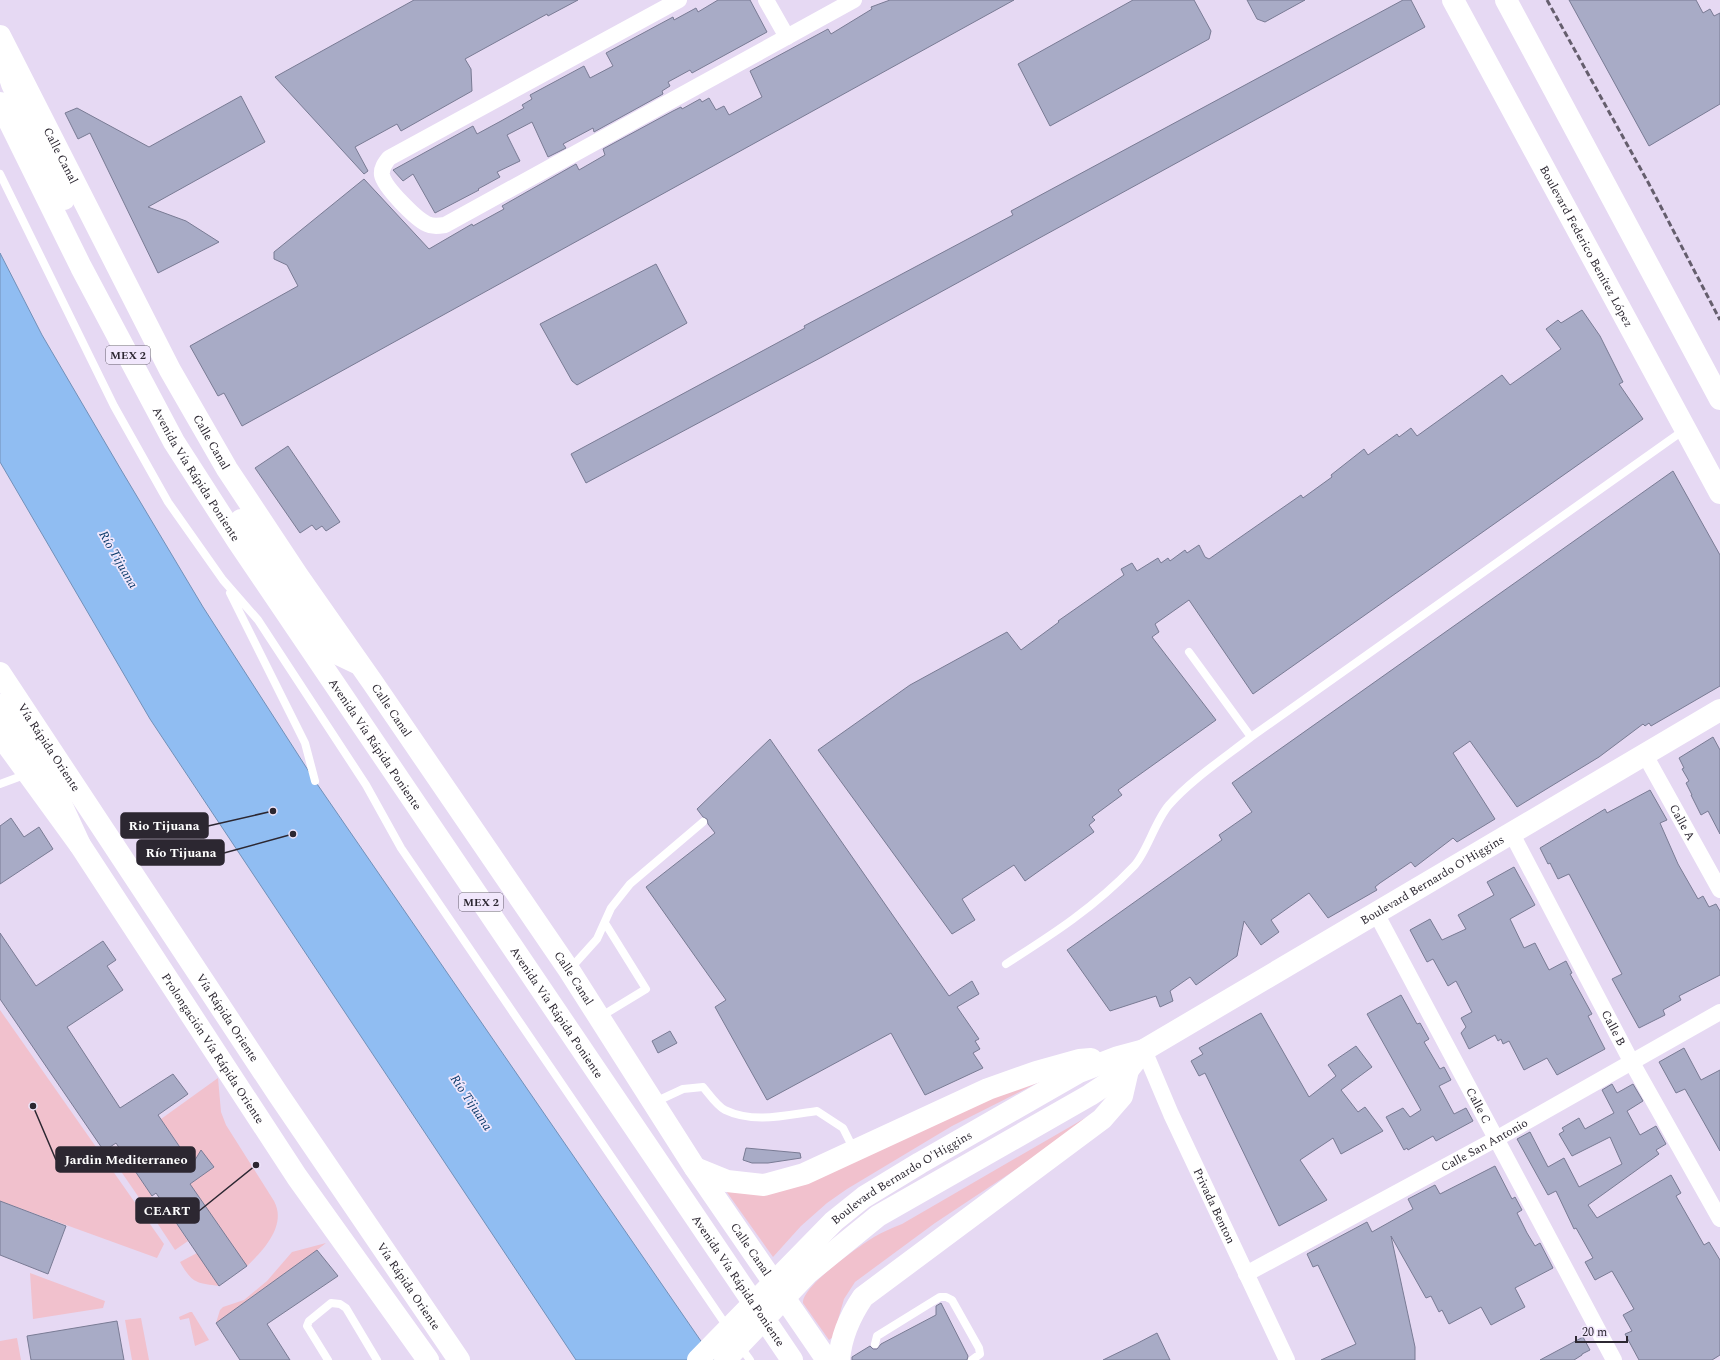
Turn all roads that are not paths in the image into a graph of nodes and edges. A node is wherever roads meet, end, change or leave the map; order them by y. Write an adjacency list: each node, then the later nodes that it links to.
1 (679, 0): 7 (street)
2 (766, 0): 7 (street)
3 (854, 0): 7 (street)
4 (1453, 0): 13 (main road, Boulevard Federico Benítez López)
5 (1506, 0): 12 (main road)
6 (0, 36): 8 (main road, Calle Canal)
7 (787, 37)
8 (10, 58): 11 (main road); 18 (main road, Calle Canal)
9 (0, 103): 11 (main road, Avenida Vía Rápida Poniente / MEX 2)
10 (0, 174): 16 (lane)
11 (82, 267): 14 (main road, Avenida Vía Rápida Poniente / MEX 2)
12 (1720, 399)
13 (1686, 429): 15 (main road, Boulevard Federico Benítez López); 23 (lane)
14 (174, 442): 18 (main road); 56 (main road, Avenida Vía Rápida Poniente / MEX 2)
15 (1720, 492)
16 (224, 580): 26 (lane); 55 (lane)
17 (1189, 652): 23 (lane)
18 (357, 663): 35 (main road, Calle Canal)
19 (0, 673): 52 (main road, Vía Rápida Oriente)
20 (0, 705): 30 (main road)
21 (1720, 710): 24 (main road, Boulevard Bernardo O'Higgins)
22 (0, 735): 25 (main road, Prolongación Vía Rápida Oriente)
23 (1251, 737): 34 (lane)
24 (1645, 755): 29 (main road, Boulevard Bernardo O'Higgins); 31 (street, Calle A)
25 (28, 774): 27 (lane); 30 (main road, Prolongación Vía Rápida Oriente)
26 (315, 781)
27 (0, 784)
28 (703, 822): 33 (lane)
29 (1512, 834): 32 (main road, Boulevard Bernardo O'Higgins); 39 (street, Calle B)
30 (80, 845): 51 (main road, Prolongación Vía Rápida Oriente)
31 (1720, 890)
32 (1377, 915): 38 (main road, Boulevard Bernardo O'Higgins); 42 (street, Calle C)
33 (605, 923): 35 (lane); 37 (lane)
34 (1006, 964)
35 (569, 970): 37 (main road, Calle Canal)
36 (1720, 1012): 39 (street, Calle San Antonio)
37 (599, 1018): 41 (main road, Calle Canal)
38 (1144, 1050): 40 (main road, Boulevard Bernardo O'Higgins); 47 (street, Privada Benton)
39 (1631, 1061): 42 (street, Calle San Antonio); 45 (street, Calle B)
40 (1123, 1063): 43 (main road); 46 (main road, Boulevard Bernardo O'Higgins); 58 (main road)
41 (653, 1103): 43 (lane); 44 (main road, Calle Canal)
42 (1496, 1139): 47 (street, Calle San Antonio); 61 (street, Calle C)
43 (855, 1150): 44 (main road)
44 (695, 1168): 57 (main road, Calle Canal)
45 (1720, 1220)
46 (802, 1266): 53 (main road, Boulevard Bernardo O'Higgins); 54 (main road, Boulevard Bernardo O'Higgins)
47 (1246, 1274): 60 (street, Privada Benton)
48 (875, 1344): 59 (lane)
49 (328, 1360): 50 (lane)
50 (377, 1360)
51 (428, 1360)
52 (459, 1360)
53 (698, 1360)
54 (725, 1360)
55 (750, 1360)
56 (792, 1360)
57 (827, 1360)
58 (839, 1360)
59 (972, 1360)
60 (1287, 1360)
61 (1614, 1360)

